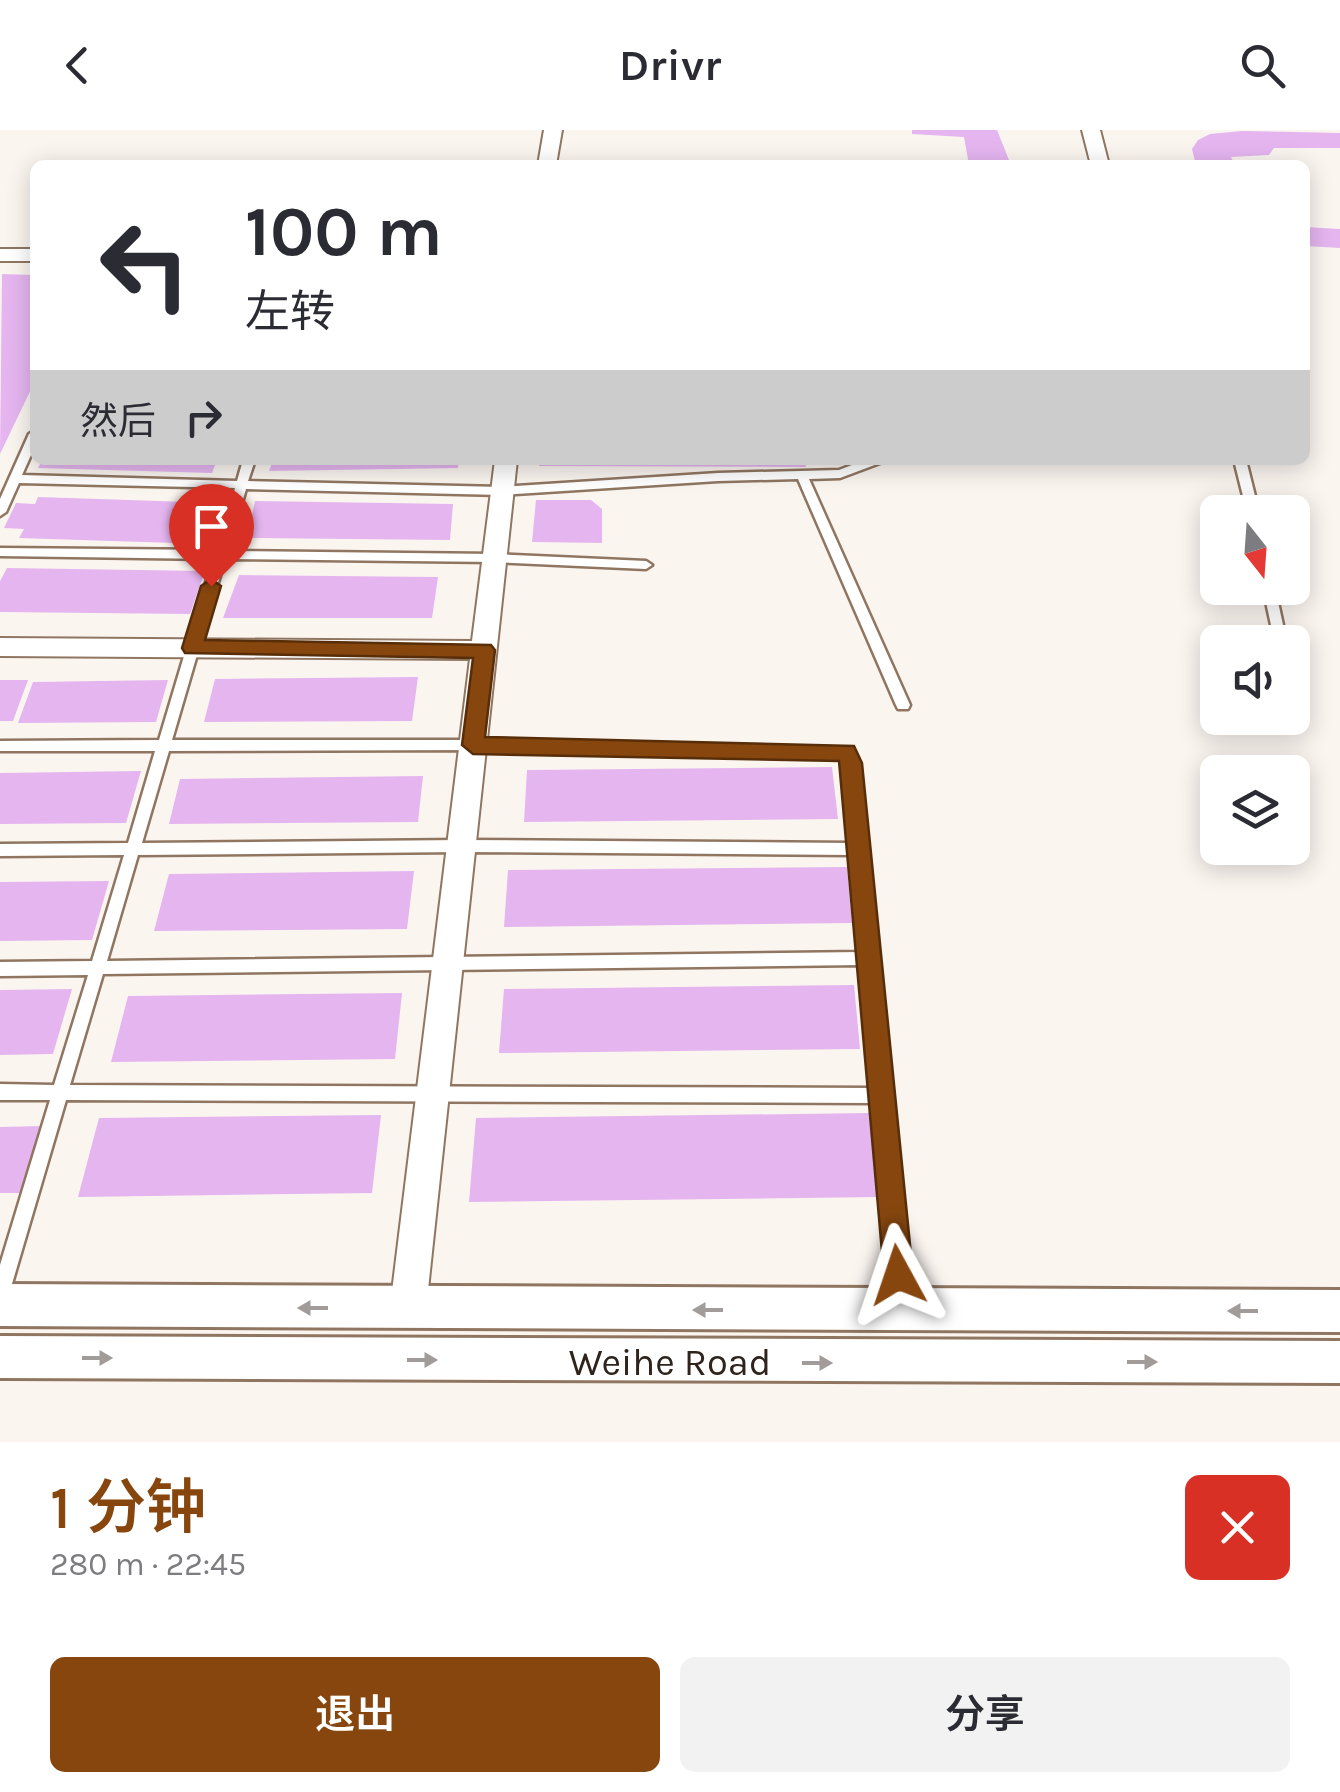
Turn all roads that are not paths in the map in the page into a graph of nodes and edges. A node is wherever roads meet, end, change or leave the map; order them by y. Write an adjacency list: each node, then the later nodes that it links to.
1 (553, 130): 3 (street)
2 (1092, 130): 4 (street)
3 (548, 160)
4 (1099, 160)
5 (0, 255): 6 (street)
6 (30, 255)
7 (30, 445): 15 (lane)
8 (247, 465): 16 (lane)
9 (505, 465): 17 (street)
10 (837, 465): 13 (lane)
11 (863, 465): 13 (lane)
12 (1241, 465): 18 (lane)
13 (840, 474): 14 (lane)
14 (802, 475): 17 (lane); 29 (lane)
15 (15, 479): 16 (lane); 19 (lane)
16 (241, 485): 17 (lane); 21 (lane)
17 (502, 491): 22 (street)
18 (1249, 495)
19 (0, 512)
20 (0, 552): 21 (lane)
21 (221, 554): 22 (lane); 27 (lane)
22 (494, 558): 23 (lane); 28 (street)
23 (646, 565)
24 (1272, 605): 25 (lane)
25 (1276, 625)
26 (0, 647): 27 (street)
27 (192, 648): 28 (street); 30 (lane)
28 (484, 650): 31 (street)
29 (903, 705)
30 (164, 744): 31 (lane); 32 (lane); 36 (lane)
31 (473, 745): 33 (street); 34 (lane)
32 (0, 746)
33 (462, 846): 34 (lane); 36 (lane); 38 (street)
34 (859, 849): 37 (lane)
35 (0, 850): 36 (lane)
36 (132, 850): 40 (lane)
37 (869, 958): 38 (lane); 44 (lane)
38 (448, 964): 40 (lane); 43 (street)
39 (0, 968): 40 (lane)
40 (96, 969): 42 (lane)
41 (0, 1092): 42 (lane)
42 (60, 1092): 43 (lane); 45 (lane)
43 (433, 1092): 44 (lane); 47 (street)
44 (882, 1096): 48 (lane)
45 (0, 1294)
46 (0, 1305): 47 (street, Weihe Road, one-way to 46)
47 (408, 1308): 48 (street, Weihe Road, one-way to 47)
48 (902, 1311): 49 (street, Weihe Road, one-way to 48)
49 (1340, 1311)
50 (0, 1357): 51 (street, Weihe Road, one-way to 51)
51 (1340, 1362)

